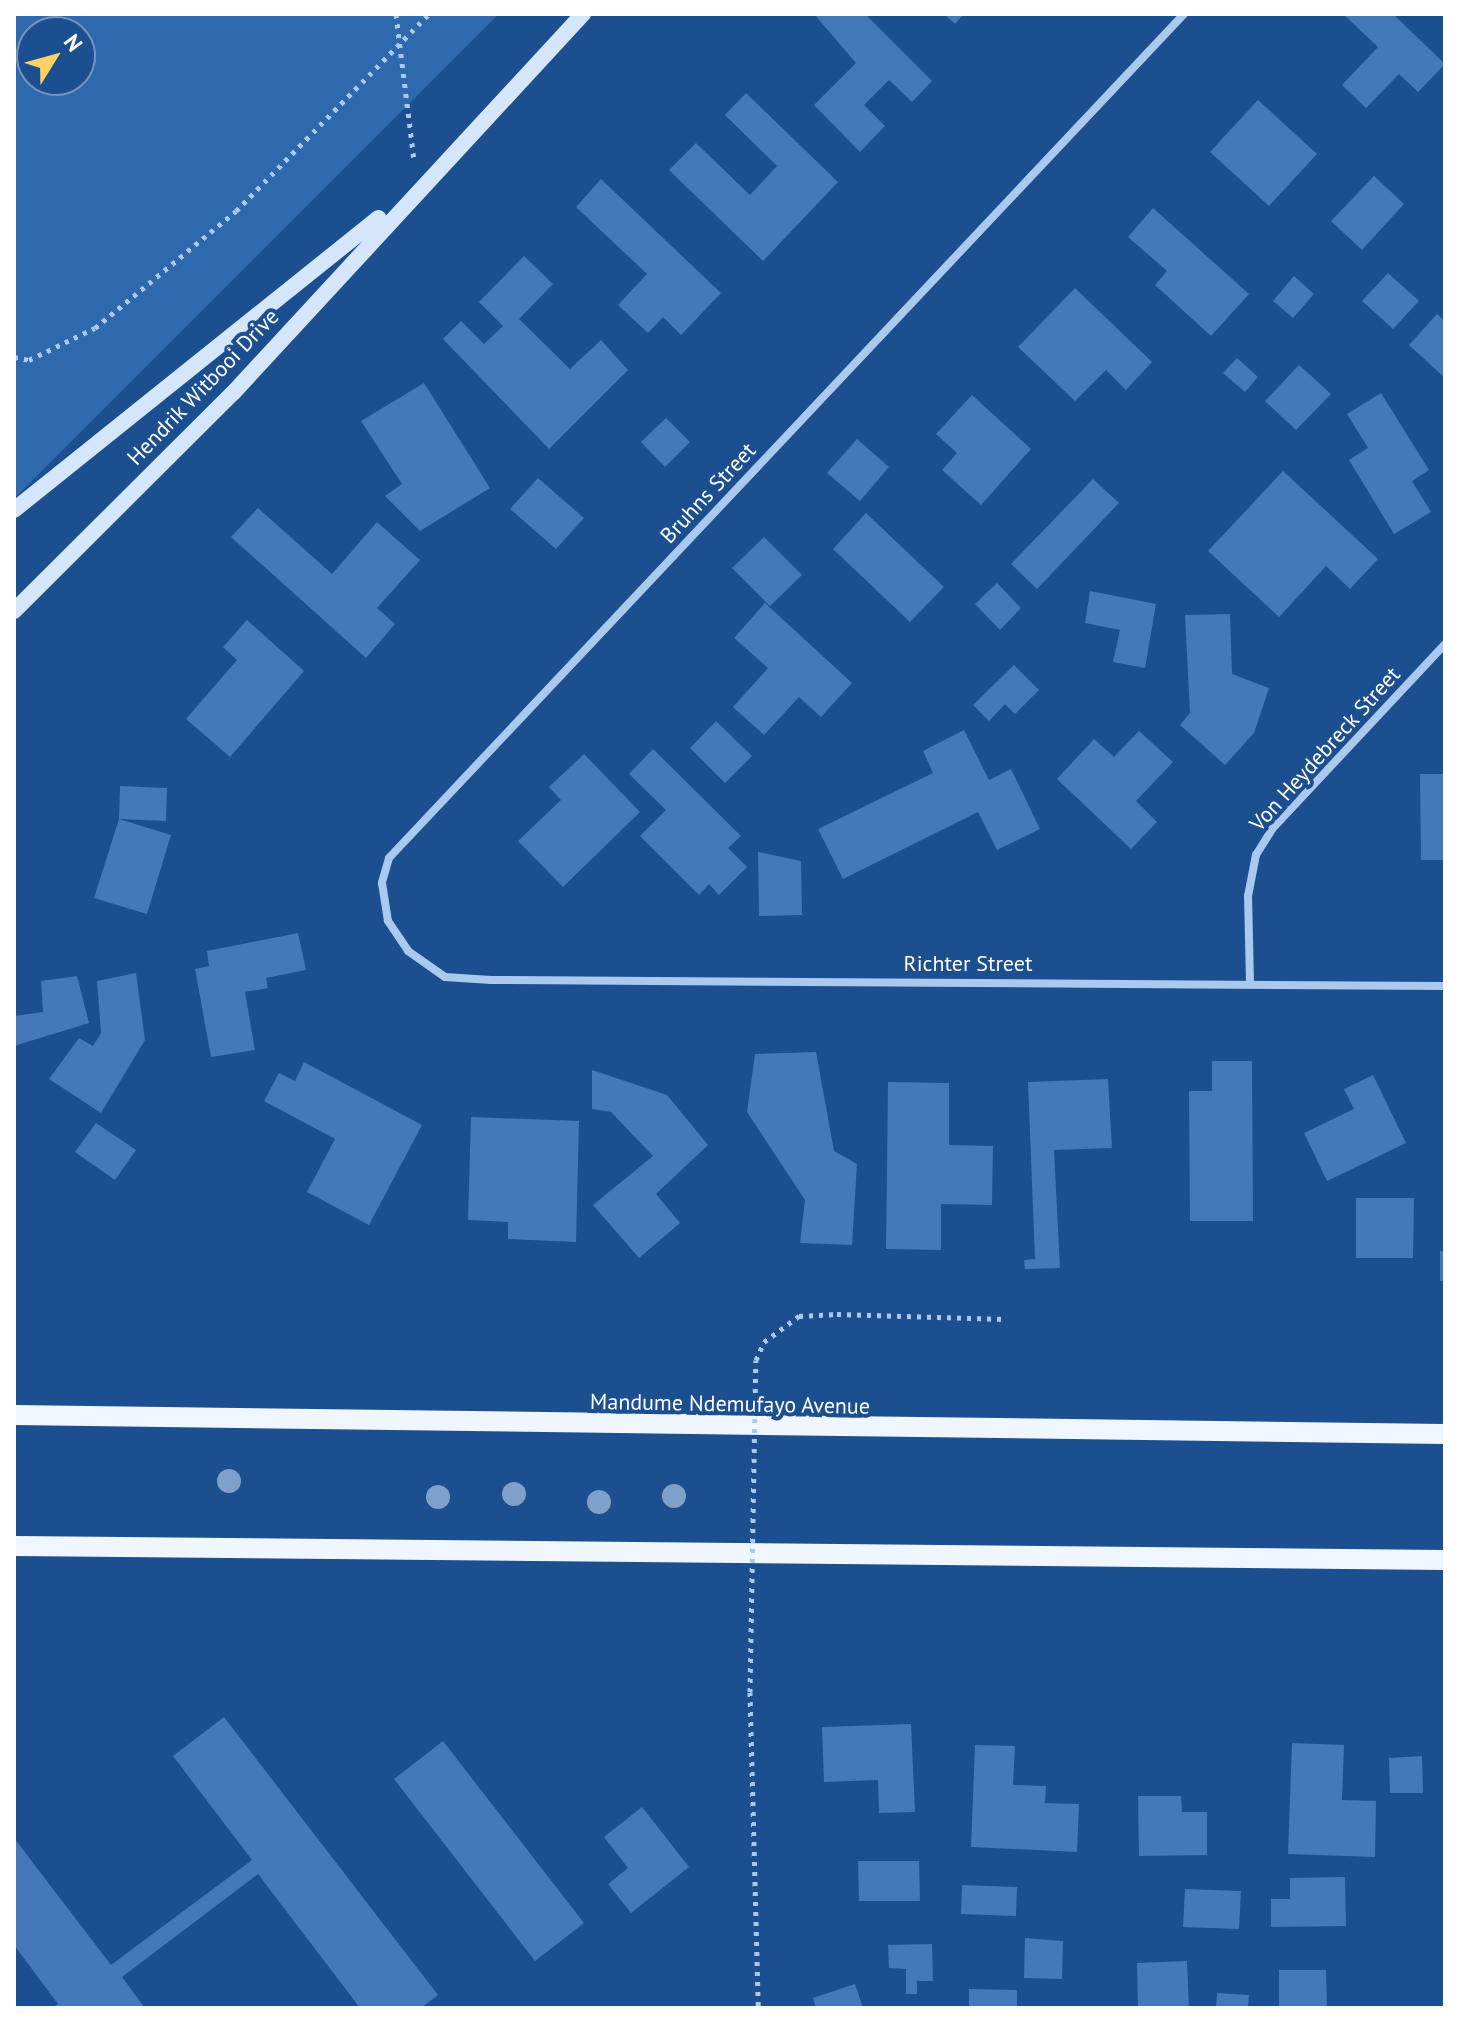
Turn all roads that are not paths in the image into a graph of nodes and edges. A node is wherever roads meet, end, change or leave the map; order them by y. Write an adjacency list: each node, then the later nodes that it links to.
1 (583, 14): 3 (main road, Hendrik Witbooi Drive)
2 (1184, 14): 7 (street, Bruhns Street)
3 (417, 186): 4 (main road, Hendrik Witbooi Drive); 5 (main road, Hendrik Witbooi Drive)
4 (14, 510)
5 (14, 611)
6 (1445, 644): 8 (street, Von Heydebreck Street)
7 (491, 980): 8 (street, Richter Street)
8 (1250, 983): 9 (street, Richter Street)
9 (1445, 986)
10 (14, 1415): 11 (main road, Mandume Ndemufayo Avenue)
11 (1445, 1434)
12 (14, 1546): 13 (main road)
13 (1445, 1560)

